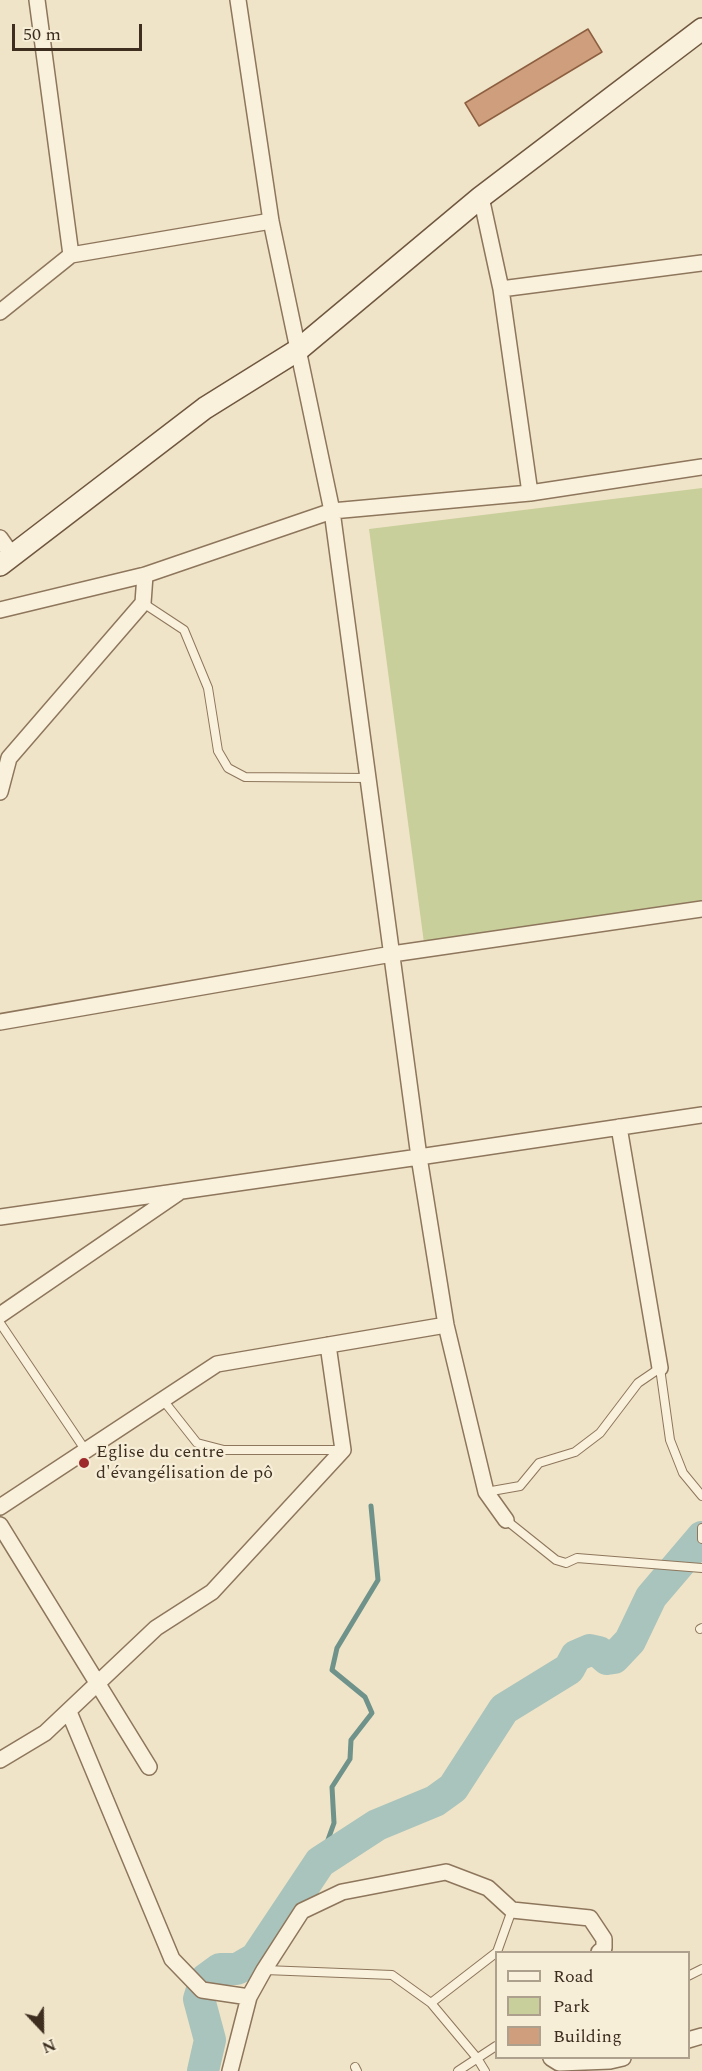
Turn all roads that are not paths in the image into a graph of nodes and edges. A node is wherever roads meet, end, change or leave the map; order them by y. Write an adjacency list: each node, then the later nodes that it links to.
1 (37, 0): 6 (street)
2 (238, 0): 5 (street)
3 (702, 29): 4 (main road)
4 (481, 197): 8 (street); 10 (main road)
5 (271, 221): 6 (street); 10 (street)
6 (71, 255): 9 (street)
7 (702, 263): 8 (street)
8 (501, 289): 12 (street)
9 (0, 312)
10 (298, 350): 13 (street); 15 (main road)
11 (702, 467): 12 (street)
12 (530, 494): 13 (street)
13 (332, 511): 16 (street); 19 (street)
14 (0, 538): 15 (street)
15 (6, 560)
16 (145, 575): 17 (street); 18 (street)
17 (143, 603): 19 (lane); 20 (street)
18 (0, 610)
19 (368, 778): 22 (street)
20 (0, 792)
21 (702, 909): 22 (street)
22 (392, 954): 23 (street); 26 (street)
23 (0, 1022)
24 (702, 1115): 25 (street)
25 (619, 1127): 26 (street); 33 (street)
26 (419, 1157): 27 (street); 31 (street)
27 (181, 1191): 28 (street); 29 (street)
28 (0, 1217)
29 (0, 1315)
30 (0, 1323): 36 (lane)
31 (446, 1325): 32 (street); 37 (street)
32 (328, 1345): 34 (street); 35 (street)
33 (660, 1368): 37 (lane); 38 (lane)
34 (163, 1400): 35 (lane); 36 (street)
35 (343, 1450): 45 (street)
36 (86, 1451): 39 (street)
37 (486, 1492): 40 (street)
38 (702, 1496)
39 (0, 1507)
40 (506, 1520): 44 (lane)
41 (0, 1525): 45 (street)
42 (702, 1528): 43 (lane)
43 (702, 1539)
44 (702, 1568)
45 (98, 1685): 46 (street); 48 (street)
46 (69, 1712): 47 (street); 54 (street)
47 (0, 1760)
48 (149, 1767)
49 (512, 1911): 50 (lane); 51 (street); 53 (street)
50 (497, 1951)
51 (600, 1951)
52 (495, 1954): 55 (lane)
53 (264, 1970): 54 (street); 55 (lane)
54 (249, 1997): 60 (street)
55 (431, 2002): 57 (lane)
56 (495, 2047): 57 (lane)
57 (477, 2058): 61 (lane); 62 (lane)
58 (553, 2059): 59 (street)
59 (619, 2059)
60 (230, 2071)
61 (458, 2071)
62 (485, 2071)

